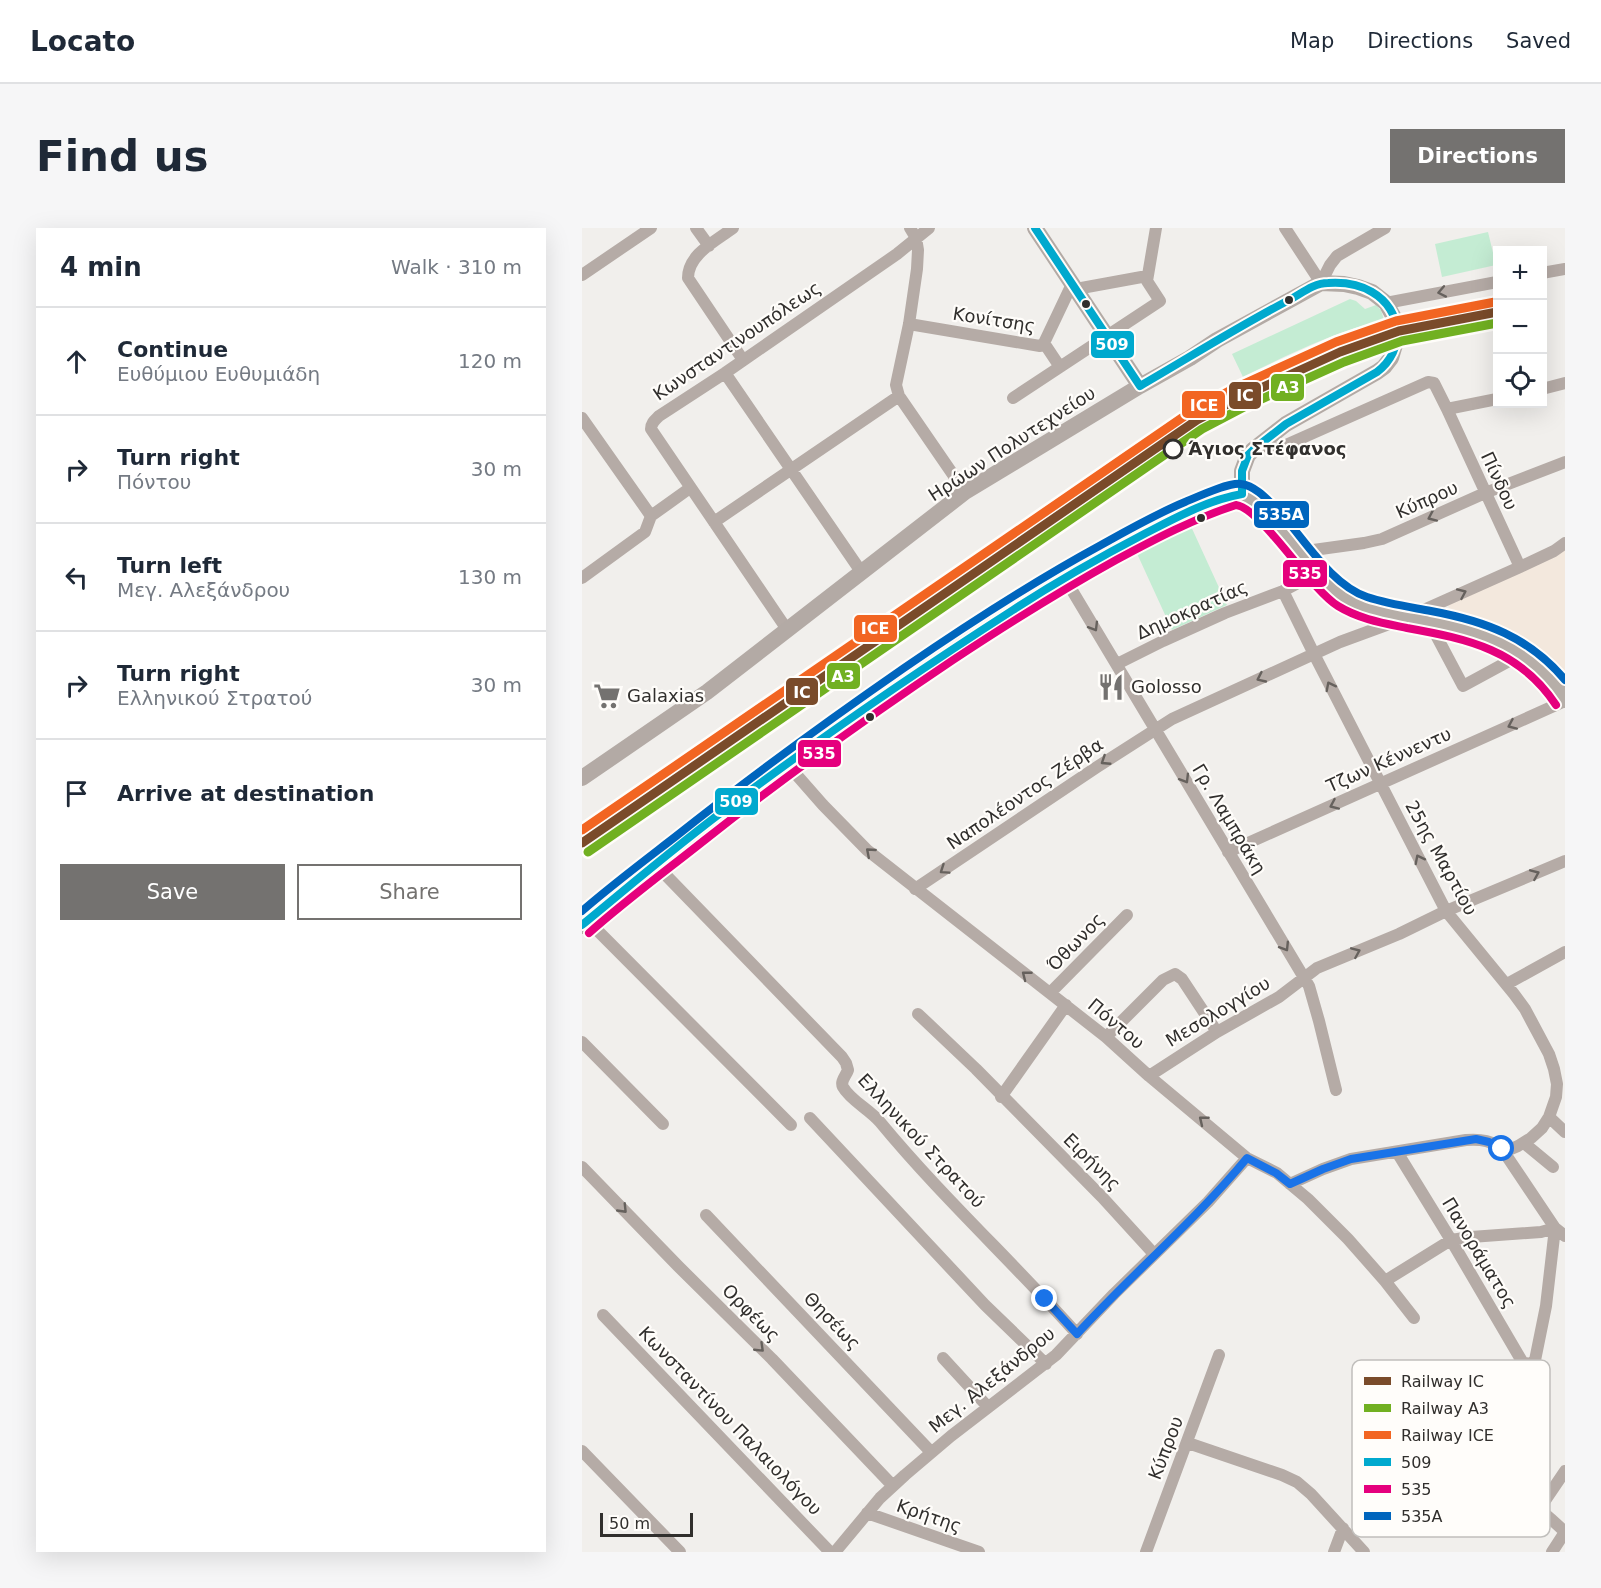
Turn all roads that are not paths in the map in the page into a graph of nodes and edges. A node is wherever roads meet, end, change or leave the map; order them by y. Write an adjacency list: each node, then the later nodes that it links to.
1 (651, 228): 13 (street)
2 (696, 228): 10 (street)
3 (733, 228): 10 (street)
4 (929, 228): 9 (street, Κωνσταντινουπόλεως)
5 (1035, 228): 17 (street)
6 (1156, 228): 14 (street)
7 (1286, 228): 15 (street)
8 (1385, 228): 15 (street)
9 (913, 233): 19 (street); 22 (street, Κωνσταντινουπόλεως)
10 (709, 246): 22 (street)
11 (1565, 269): 12 (street)
12 (1547, 272)
13 (582, 274)
14 (1147, 276): 17 (street); 20 (street)
15 (1321, 283): 18 (street); 26 (street, Ηρώων Πολυτεχνείου)
16 (1493, 283): 18 (street, one-way to 18)
17 (1074, 287): 20 (street); 21 (street, Κονίτσης)
18 (1386, 303): 33 (street)
19 (909, 324): 21 (street, Κονίτσης); 28 (street)
20 (1107, 336): 23 (street); 26 (street)
21 (1044, 343): 23 (street)
22 (743, 360): 24 (street, Κωνσταντινουπόλεως)
23 (1060, 367): 29 (street)
24 (725, 373): 35 (street); 36 (street, Κωνσταντινουπόλεως)
25 (1565, 383): 27 (street)
26 (1140, 386): 37 (street, Ηρώων Πολυτεχνείου)
27 (1547, 388)
28 (899, 396): 35 (street); 37 (street)
29 (1013, 398)
30 (1493, 400): 31 (street)
31 (1447, 409): 33 (street, Πίνδου); 38 (street, Πίνδου)
32 (582, 418): 40 (street)
33 (1260, 444): 39 (street)
34 (1565, 462): 38 (street, Κύπρου)
35 (791, 469): 41 (street); 46 (street)
36 (690, 488): 40 (street); 41 (street, Κωνσταντινουπόλεως)
37 (965, 492): 46 (street, Ηρώων Πολυτεχνείου)
38 (1485, 493): 43 (street, Κύπρου, one-way to 43); 44 (street, Πίνδου)
39 (1242, 494): 43 (main road); 47 (main road)
40 (651, 516): 48 (street)
41 (714, 522): 52 (street, Κωνσταντινουπόλεως)
42 (1565, 543): 44 (street, Ναπολέοντος Ζέρβα)
43 (1299, 552): 45 (main road)
44 (1520, 567): 50 (street, Ναπολέοντος Ζέρβα, one-way to 44)
45 (1314, 569): 49 (street); 50 (main road)
46 (862, 573): 52 (street, Ηρώων Πολυτεχνείου)
47 (1064, 577): 55 (street, Γρ. Λαμπράκη, one-way to 55); 58 (main road)
48 (582, 578)
49 (1283, 591): 53 (street, 25ης Μαρτίου); 55 (street, Δημοκρατίας)
50 (1408, 617): 51 (main road); 53 (street, Ναπολέοντος Ζέρβα)
51 (1435, 622): 54 (main road); 54 (street)
52 (788, 631): 59 (street, Ηρώων Πολυτεχνείου)
53 (1314, 654): 57 (street, Ναπολέοντος Ζέρβα, one-way to 57); 60 (street, 25ης Μαρτίου, one-way to 53)
54 (1522, 654): 56 (main road)
55 (1117, 664): 57 (street, Γρ. Λαμπράκη)
56 (1563, 692): 60 (street, Τζων Κέννεντυ, one-way to 60)
57 (1155, 729): 61 (street, Γρ. Λαμπράκη, one-way to 61); 64 (street, Ναπολέοντος Ζέρβα, one-way to 64)
58 (787, 764): 63 (main road); 64 (street, Πόντου, one-way to 58)
59 (582, 778)
60 (1380, 784): 61 (street, Τζων Κέννεντυ, one-way to 61); 65 (street, 25ης Μαρτίου, one-way to 60)
61 (1228, 852): 69 (street, Γρ. Λαμπράκη, one-way to 69)
62 (1565, 861): 65 (street, Μεσολογγίου, one-way to 62)
63 (656, 865): 67 (main road); 99 (street, Ελληνικού Στρατού)
64 (915, 889): 71 (street, Πόντου, one-way to 64)
65 (1446, 911): 69 (street, Μεσολογγίου, one-way to 65); 70 (street, 25ης Μαρτίου)
66 (1127, 915): 71 (street, Όθωνος)
67 (585, 922): 83 (street)
68 (1565, 952): 70 (street)
69 (1304, 978): 74 (street, Μεσολογγίου); 78 (street, Γρ. Λαμπράκη)
70 (1507, 984): 80 (street, 25ης Μαρτίου)
71 (1050, 993): 72 (street, Πόντου)
72 (1066, 1005): 75 (street, Πόντου); 79 (street)
73 (918, 1014): 79 (street, Ειρήνης)
74 (1217, 1032): 75 (street); 77 (street, Μεσολογγίου)
75 (1106, 1036): 77 (street, Πόντου)
76 (582, 1042): 82 (street)
77 (1149, 1076): 88 (street, Πόντου, one-way to 77)
78 (1336, 1090)
79 (1001, 1096): 95 (street, Ειρήνης)
80 (1549, 1117): 84 (street); 85 (street, 25ης Μαρτίου)
81 (810, 1118): 104 (street)
82 (663, 1124)
83 (791, 1125)
84 (1565, 1132)
85 (1524, 1143): 87 (street, 25ης Μαρτίου); 90 (street)
86 (1397, 1152): 87 (street); 91 (street); 94 (street, Πανοράματος)
87 (1504, 1152): 93 (street)
88 (1247, 1158): 91 (street, Πόντου); 95 (street, Μεγ. Αλεξάνδρου)
89 (582, 1167): 110 (street, Ορφέως, one-way to 110)
90 (1553, 1167)
91 (1290, 1184): 96 (street, Πόντου)
92 (706, 1215): 108 (street, Θησέως)
93 (1560, 1232): 94 (street); 103 (street)
94 (1451, 1240): 96 (street); 102 (street, Πανοράματος)
95 (1154, 1254): 99 (street, Μεγ. Αλεξάνδρου)
96 (1385, 1281): 98 (street, Πόντου)
97 (603, 1315): 117 (street, Κωνσταντίνου Παλαιολόγου)
98 (1414, 1318)
99 (1077, 1334): 104 (street, Μεγ. Αλεξάνδρου)
100 (1220, 1355): 106 (street, Κύπρου)
101 (943, 1358): 105 (street)
102 (1521, 1360)
103 (1535, 1360)
104 (1046, 1364): 105 (street, Μεγ. Αλεξάνδρου)
105 (988, 1407): 108 (street, Μεγ. Αλεξάνδρου)
106 (1188, 1443): 114 (street); 120 (street, Κύπρου)
107 (582, 1451): 116 (street)
108 (931, 1452): 110 (street, Μεγ. Αλεξάνδρου)
109 (1565, 1471): 111 (street)
110 (893, 1486): 112 (street, Μεγ. Αλεξάνδρου)
111 (1550, 1493)
112 (867, 1513): 118 (street, Μεγ. Αλεξάνδρου); 119 (street, Κρήτης)
113 (1550, 1518): 115 (street)
114 (1343, 1528): 121 (street); 122 (street)
115 (1565, 1532): 123 (street)
116 (680, 1552)
117 (830, 1552)
118 (835, 1552)
119 (979, 1552)
120 (1146, 1552)
121 (1334, 1552)
122 (1364, 1552)
123 (1552, 1552)

